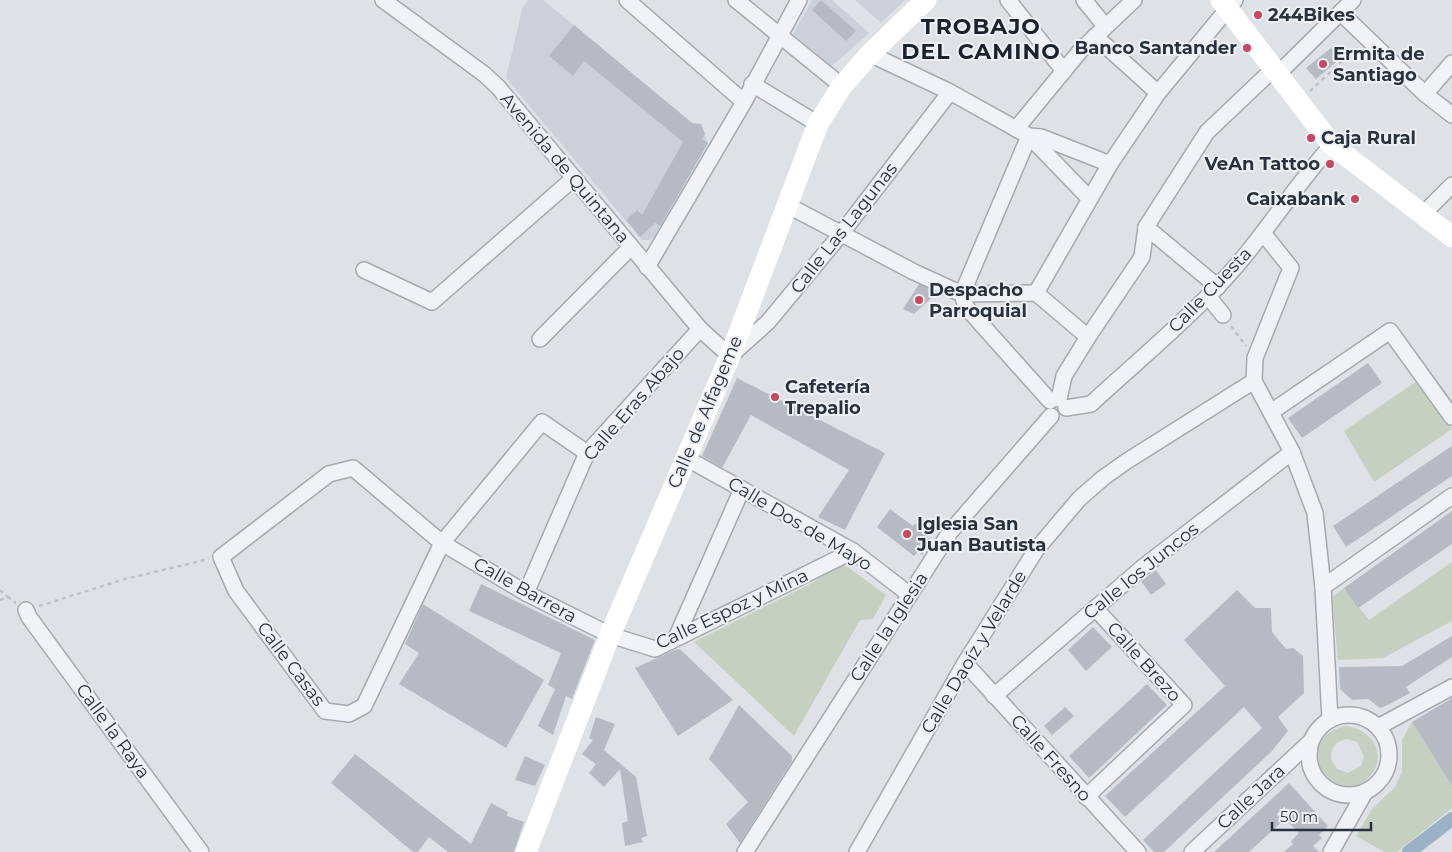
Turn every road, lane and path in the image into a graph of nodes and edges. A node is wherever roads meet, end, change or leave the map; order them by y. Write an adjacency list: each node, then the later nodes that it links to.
1 (383, 0): 32 (street, Avenida de Quintana)
2 (627, 0): 25 (street)
3 (736, 0): 13 (street)
4 (798, 0): 13 (street)
5 (926, 0): 15 (street, Calle de Alfageme)
6 (1008, 0): 18 (street)
7 (1084, 0): 12 (street)
8 (1134, 0): 12 (street)
9 (1353, 0): 11 (street, Calle la Iglesia)
10 (1230, 3): 17 (street); 22 (street)
11 (1341, 12): 17 (street, Calle la Iglesia); 23 (street)
12 (1100, 31): 18 (street); 22 (street)
13 (778, 36): 19 (street); 20 (street)
14 (1362, 42): 24 (path)
15 (870, 54): 20 (street, Calle de Alfageme); 21 (street)
16 (1452, 63): 23 (street)
17 (1279, 68): 29 (street); 31 (street); 38 (street, Calle la Iglesia)
18 (1064, 72): 28 (street)
19 (752, 84): 25 (street); 27 (street)
20 (842, 86): 27 (street, Calle de Alfageme)
21 (950, 92): 28 (street); 40 (street, Calle Las Lagunas)
22 (1158, 93): 30 (street)
23 (1425, 94): 26 (street)
24 (1315, 99)
25 (744, 102): 45 (street)
26 (1452, 115)
27 (818, 124): 35 (street, Calle de Alfageme)
28 (1023, 132): 30 (street); 34 (street); 49 (street)
29 (1332, 145): 31 (street); 36 (street); 39 (street, Calle Cuesta)
30 (1110, 164): 34 (street)
31 (1385, 176): 36 (street)
32 (574, 178): 43 (street, Avenida de Quintana); 46 (street)
33 (1452, 185): 36 (street)
34 (1089, 198): 48 (street)
35 (787, 205): 40 (street); 54 (street, Calle de Alfageme)
36 (1425, 212): 37 (street); 41 (street)
37 (1452, 225)
38 (1146, 227): 42 (street); 44 (street, Calle la Iglesia)
39 (1263, 233): 47 (street, Calle Cuesta); 55 (street)
40 (841, 234): 49 (street); 54 (street, Calle Las Lagunas)
41 (1452, 238)
42 (1162, 241): 44 (street, Calle la Iglesia); 47 (street)
43 (631, 247): 45 (street, Avenida de Quintana); 53 (street)
44 (1142, 257): 52 (street, Calle la Iglesia)
45 (647, 267): 51 (street, Avenida de Quintana)
46 (364, 270)
47 (1213, 291): 50 (street); 57 (street, Calle Cuesta)
48 (1036, 293): 49 (street); 52 (street)
49 (962, 294): 57 (street)
50 (1223, 315): 55 (path)
51 (700, 329): 54 (street, Avenida de Quintana); 61 (street, Calle Eras Abajo)
52 (1088, 337): 57 (street, Calle la Iglesia)
53 (540, 339)
54 (730, 356): 62 (street, Calle de Alfageme)
55 (1255, 358): 56 (street)
56 (1254, 381): 58 (street); 78 (street, Calle Daoíz y Velarde)
57 (1056, 406): 71 (street, Calle la Iglesia)
58 (1271, 412): 59 (street); 60 (street)
59 (1452, 417)
60 (1292, 452): 68 (street); 74 (street, Calle los Juncos)
61 (587, 453): 65 (street, Calle Casas); 70 (street, Calle Eras Abajo)
62 (686, 458): 63 (street, Calle Dos de Mayo); 76 (street, Calle de Alfageme)
63 (742, 489): 66 (street, Calle Dos de Mayo); 77 (street)
64 (1452, 496): 68 (street)
65 (442, 543): 67 (street, Calle Barrera); 67 (street, Calle Casas); 70 (street, Calle Barrera)
66 (853, 551): 71 (street, Calle Dos de Mayo); 77 (street, Calle Espoz y Mina)
67 (220, 557): 75 (path)
68 (1323, 587): 81 (street)
69 (0, 590): 72 (path)
70 (526, 593): 76 (street, Calle Barrera)
71 (910, 595): 88 (street, Calle la Iglesia)
72 (8, 597): 73 (path); 75 (path)
73 (0, 600)
74 (1095, 608): 80 (street, Calle los Juncos); 85 (street, Calle Brezo)
75 (26, 610): 86 (street, Calle la Raya)
76 (610, 635): 77 (street, Calle Espoz y Mina); 87 (street, Calle de Alfageme)
77 (676, 638)
78 (965, 663): 80 (street, Calle Fresno); 89 (street, Calle Daoíz y Velarde)
79 (1452, 687): 82 (street)
80 (994, 696): 85 (street, Calle Fresno)
81 (1330, 720): 82 (street); 83 (street)
82 (1378, 727): 84 (street)
83 (1310, 742): 84 (street); 91 (street, Calle Jara)
84 (1365, 792): 92 (street)
85 (1086, 798): 90 (street, Calle Fresno)
86 (201, 852)
87 (526, 852)
88 (745, 852)
89 (857, 852)
90 (1138, 852)
91 (1192, 852)
92 (1331, 852)

